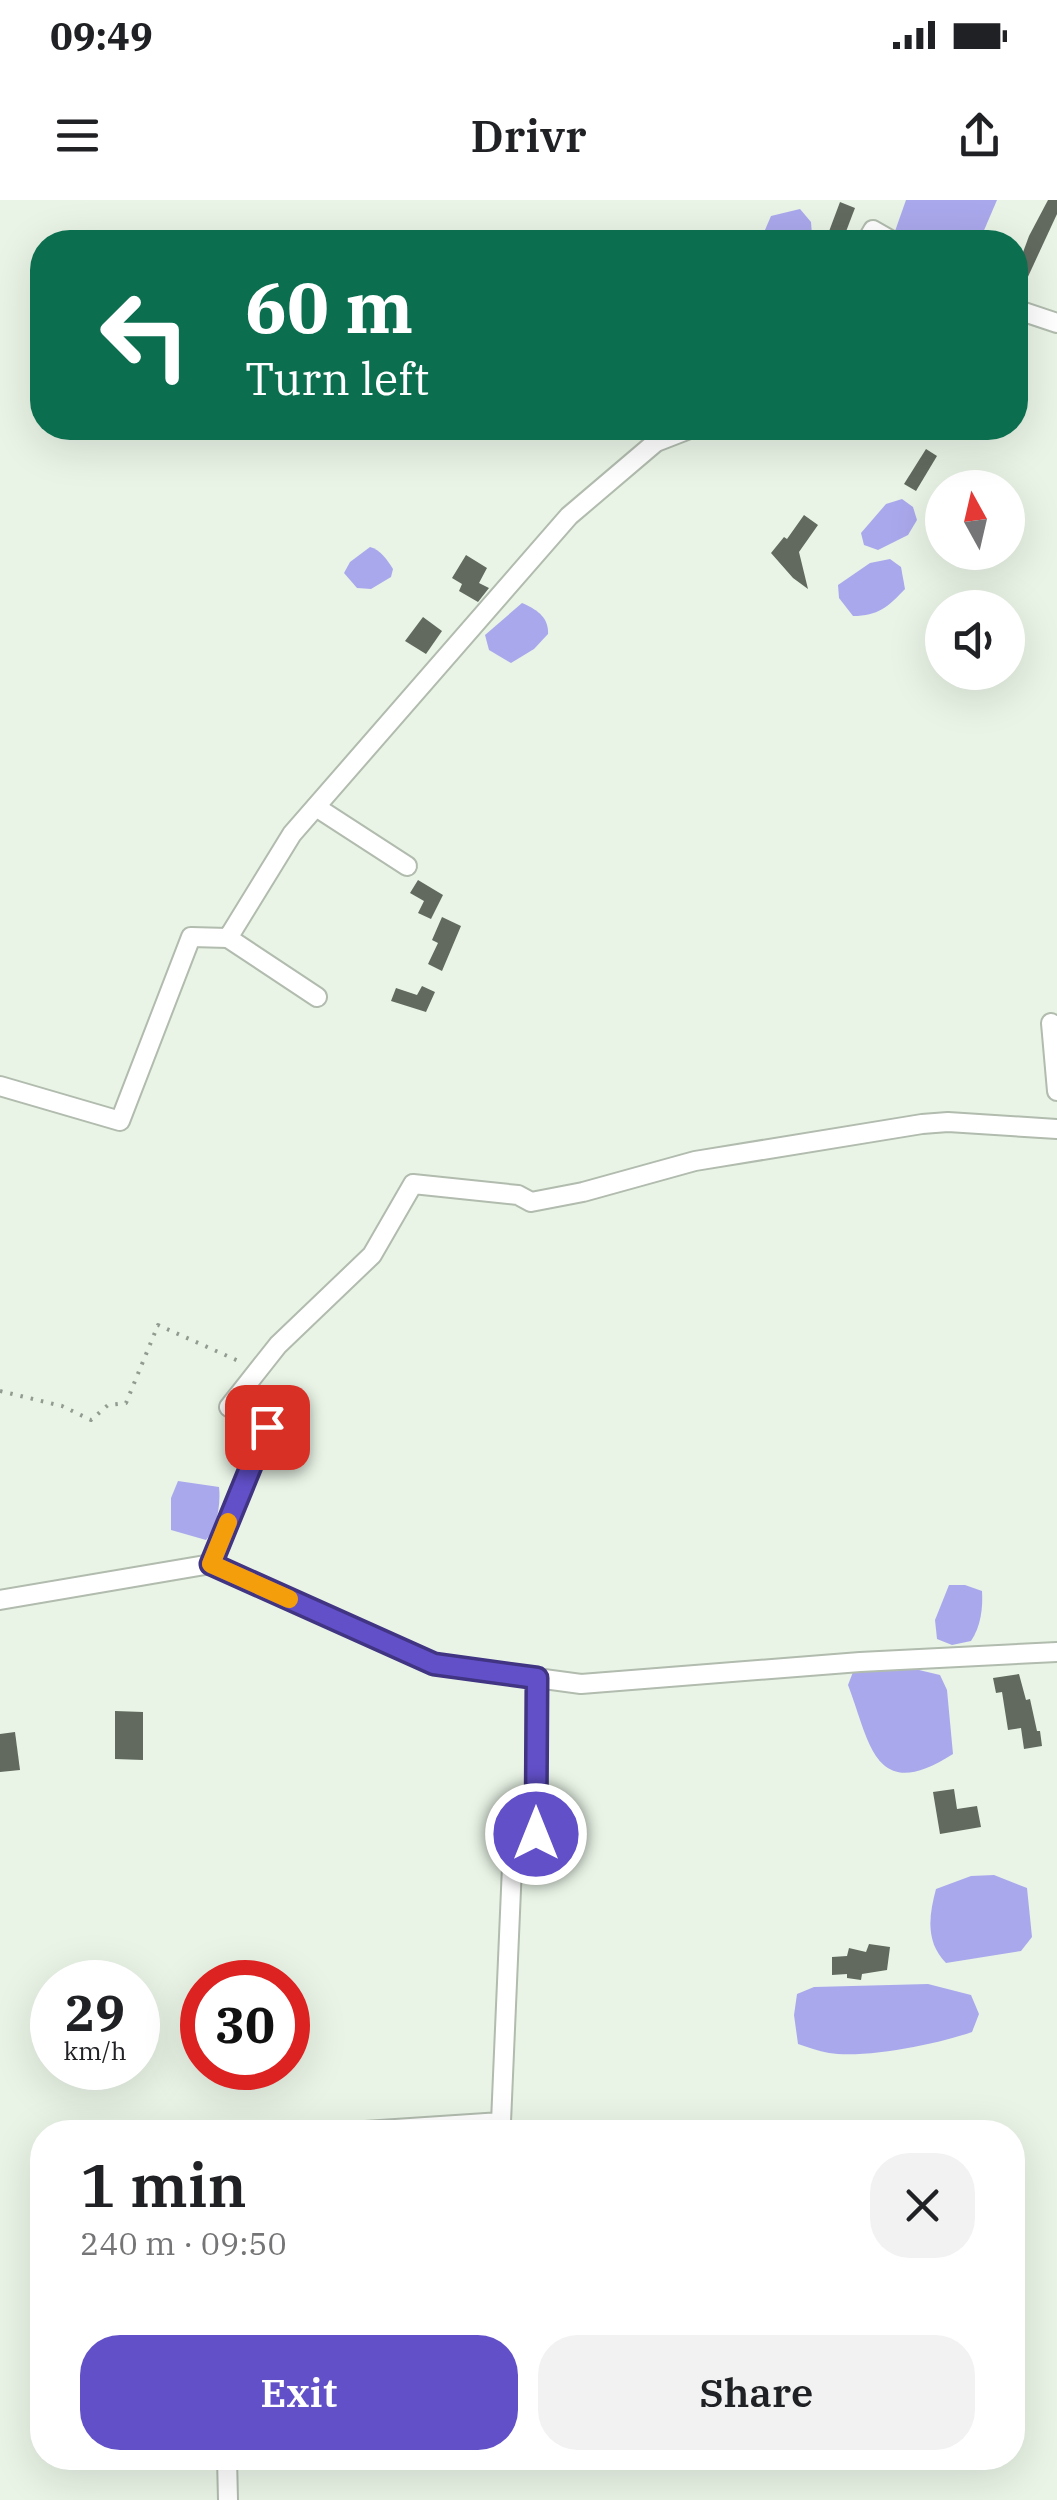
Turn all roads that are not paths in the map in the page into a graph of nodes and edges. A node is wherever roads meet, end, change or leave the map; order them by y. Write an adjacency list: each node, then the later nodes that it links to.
1 (1028, 312): 2 (street)
2 (1057, 322)
3 (661, 440): 4 (street)
4 (316, 807): 5 (street); 6 (street)
5 (407, 866)
6 (228, 938): 7 (street); 9 (street)
7 (317, 997)
8 (1051, 1023): 10 (street)
9 (0, 1086)
10 (1057, 1092)
11 (1057, 1129): 12 (street)
12 (211, 1564): 13 (street); 15 (street)
13 (0, 1600)
14 (1057, 1652): 15 (street)
15 (537, 1678): 16 (street)
16 (500, 2120)
17 (227, 2470): 18 (street)
18 (228, 2500)

